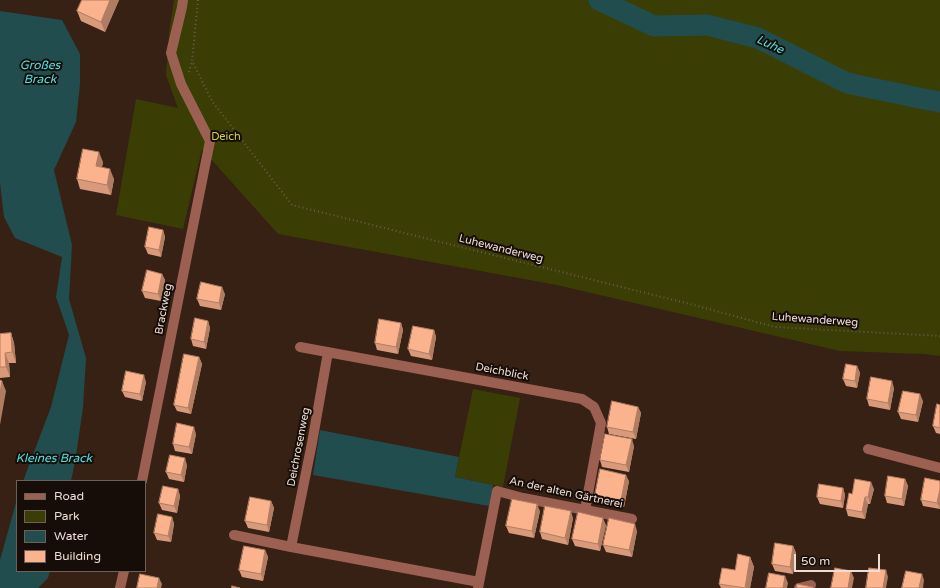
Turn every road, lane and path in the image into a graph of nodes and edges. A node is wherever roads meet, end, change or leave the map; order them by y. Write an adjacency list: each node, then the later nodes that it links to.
1 (183, 0): 8 (street, Brackweg)
2 (198, 0): 3 (path, Luhewanderweg)
3 (940, 336)
4 (300, 347): 5 (street, Deichblick)
5 (328, 352): 9 (street, Deichblick); 12 (street, Deichrosenweg)
6 (868, 449): 7 (street)
7 (940, 468)
8 (142, 480)
9 (585, 510): 10 (street, An der alten Gärtnerei); 14 (street, An der alten Gärtnerei)
10 (632, 519)
11 (234, 535): 12 (street)
12 (291, 546): 14 (street)
13 (124, 572): 16 (street)
14 (478, 585)
15 (811, 585): 17 (street)
16 (120, 588)
17 (799, 588)

